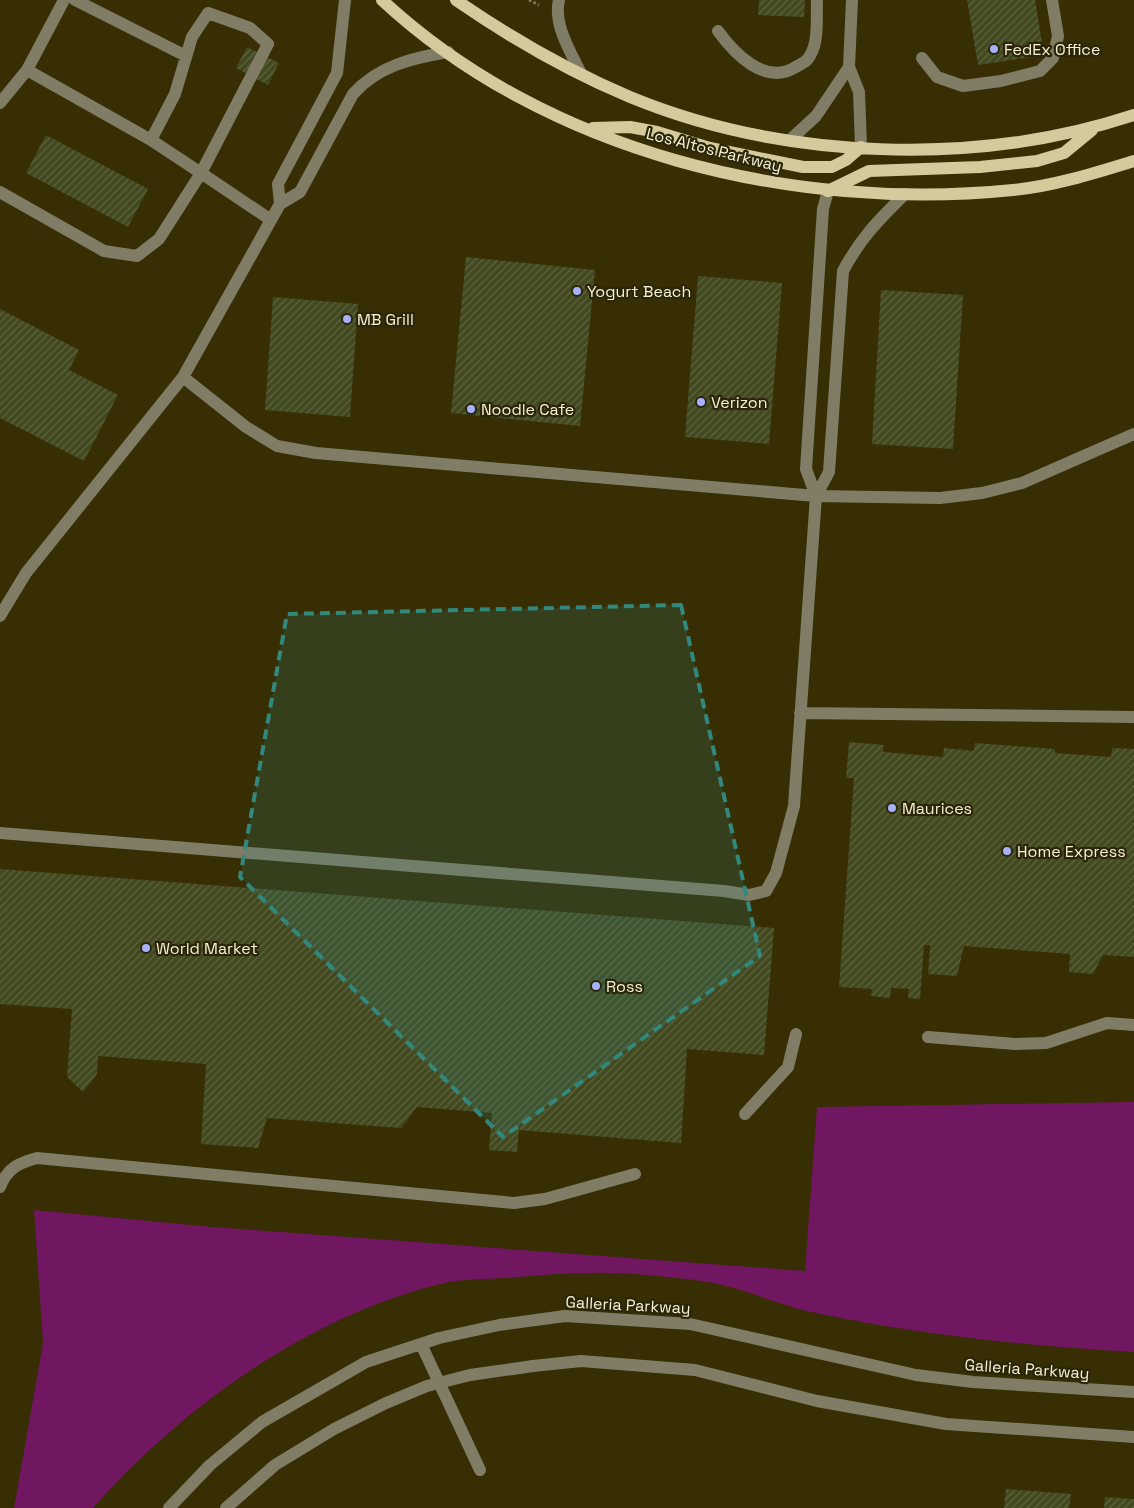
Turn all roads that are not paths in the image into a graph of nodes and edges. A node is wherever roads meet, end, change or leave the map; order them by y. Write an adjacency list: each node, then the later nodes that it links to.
1 (64, 0): 15 (street)
2 (75, 0): 12 (street)
3 (345, 0): 29 (street)
4 (382, 0): 11 (main road, Los Altos Parkway)
5 (456, 0): 16 (main road, Los Altos Parkway)
6 (559, 0): 16 (street)
7 (817, 0): 10 (street)
8 (852, 0): 14 (street)
9 (1052, 0): 13 (street)
10 (718, 31)
11 (448, 52): 19 (main road, Los Altos Parkway); 29 (street)
12 (186, 56): 21 (street); 25 (street)
13 (922, 58)
14 (849, 67): 22 (street); 23 (street)
15 (27, 70): 17 (street); 21 (street)
16 (581, 74): 22 (main road, Los Altos Parkway)
17 (0, 103)
18 (1134, 115): 20 (main road, Los Altos Parkway)
19 (586, 128): 23 (main road); 26 (main road, Los Altos Parkway)
20 (1094, 128): 23 (main road, Los Altos Parkway); 26 (main road)
21 (151, 140): 25 (street)
22 (790, 140): 23 (main road, Los Altos Parkway)
23 (860, 147)
24 (1134, 161): 28 (main road, Los Altos Parkway)
25 (202, 173): 27 (street); 30 (street)
26 (828, 191): 28 (main road, Los Altos Parkway); 33 (street)
27 (0, 192)
28 (905, 194): 33 (street)
29 (280, 204): 30 (street)
30 (271, 220): 31 (street)
31 (183, 377): 33 (street); 34 (street)
32 (1134, 434): 33 (street)
33 (816, 496): 35 (street)
34 (0, 616)
35 (800, 713): 36 (street); 37 (street)
36 (1134, 717)
37 (0, 833)
38 (1134, 1025): 40 (street)
39 (796, 1034): 41 (street)
40 (928, 1037)
41 (745, 1114)
42 (635, 1174): 43 (street)
43 (0, 1187)
44 (422, 1344): 45 (street); 46 (street, Galleria Parkway); 49 (street, Galleria Parkway)
45 (439, 1383): 47 (street); 48 (street); 50 (street)
46 (1134, 1392)
47 (1134, 1437)
48 (480, 1470)
49 (169, 1508)
50 (226, 1508)

